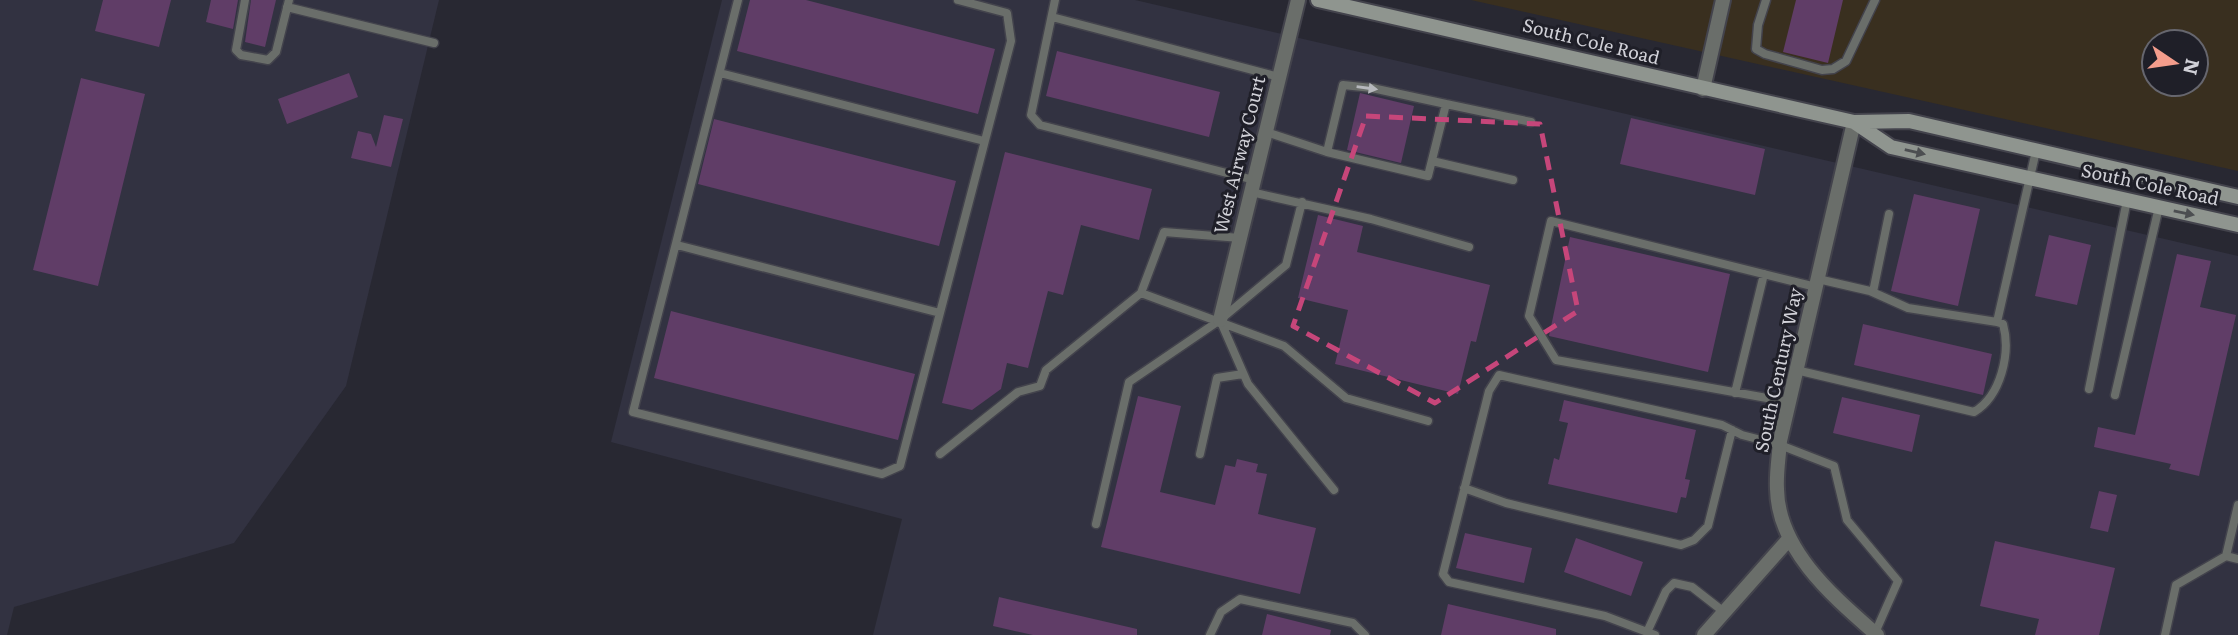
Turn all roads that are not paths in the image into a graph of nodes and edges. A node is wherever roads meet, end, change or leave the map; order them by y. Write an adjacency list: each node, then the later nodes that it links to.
1 (245, 0): 10 (lane)
2 (738, 0): 13 (lane)
3 (958, 0): 20 (lane)
4 (1055, 0): 11 (lane)
5 (1298, 0): 14 (street, West Airway Court)
6 (1318, 0): 15 (main road, South Cole Road)
7 (1723, 0): 15 (street)
8 (1766, 0): 9 (lane)
9 (1875, 0)
10 (288, 3): 12 (lane)
11 (1052, 17): 14 (lane); 26 (lane)
12 (434, 43)
13 (720, 73): 20 (lane); 36 (lane)
14 (1279, 77): 19 (street, West Airway Court)
15 (1703, 89): 18 (main road, South Cole Road)
16 (1446, 104): 17 (lane); 22 (lane, one-way to 16); 23 (lane)
17 (1531, 122)
18 (1854, 122): 21 (main road, South Cole Road); 24 (main road, South Cole Road, one-way to 24); 39 (street, South Century Way)
19 (1266, 132): 22 (lane); 26 (street, West Airway Court)
20 (984, 141): 42 (lane)
21 (2036, 151): 24 (lane); 27 (main road, South Cole Road)
22 (1327, 152): 23 (lane)
23 (1432, 161): 25 (lane)
24 (2031, 179): 28 (main road, South Cole Road); 44 (lane)
25 (1513, 180)
26 (1252, 186): 29 (lane); 35 (street, West Airway Court)
27 (2238, 197)
28 (2127, 200): 30 (main road, South Cole Road); 47 (lane)
29 (1302, 202): 37 (lane); 43 (lane)
30 (2159, 207): 33 (main road, South Cole Road, one-way to 33); 49 (lane)
31 (1889, 214): 40 (lane)
32 (2238, 215): 33 (main road)
33 (2219, 220): 34 (main road, South Cole Road)
34 (2238, 225)
35 (1240, 238): 41 (lane); 43 (street, West Airway Court)
36 (677, 245): 42 (lane); 42 (lane)
37 (1469, 247)
38 (1764, 274): 39 (lane); 48 (lane); 48 (lane)
39 (1817, 283): 40 (lane); 45 (street, South Century Way)
40 (1873, 292): 44 (lane)
41 (1141, 293): 43 (lane); 54 (lane)
42 (940, 313)
43 (1220, 320): 46 (lane); 51 (lane); 59 (lane)
44 (1997, 322): 45 (lane)
45 (1796, 370): 50 (street, South Century Way)
46 (1243, 374): 55 (lane); 57 (lane)
47 (2089, 389)
48 (1735, 393): 50 (lane)
49 (2115, 395)
50 (1789, 402): 53 (street, South Century Way)
51 (1428, 421)
52 (1732, 430): 53 (lane); 56 (lane); 56 (lane)
53 (1780, 445): 60 (street, South Century Way); 65 (lane)
54 (940, 454)
55 (1200, 454)
56 (1465, 488): 64 (lane)
57 (1334, 490)
58 (2238, 505): 61 (lane)
59 (1096, 524)
60 (1789, 538): 63 (street); 65 (street, South Century Way)
61 (2226, 556): 62 (lane); 69 (lane)
62 (2238, 559)
63 (1724, 612): 64 (lane); 68 (street)
64 (1652, 632)
65 (1876, 634)
66 (1210, 635): 67 (lane)
67 (1366, 635)
68 (1704, 635)
69 (2165, 635)

